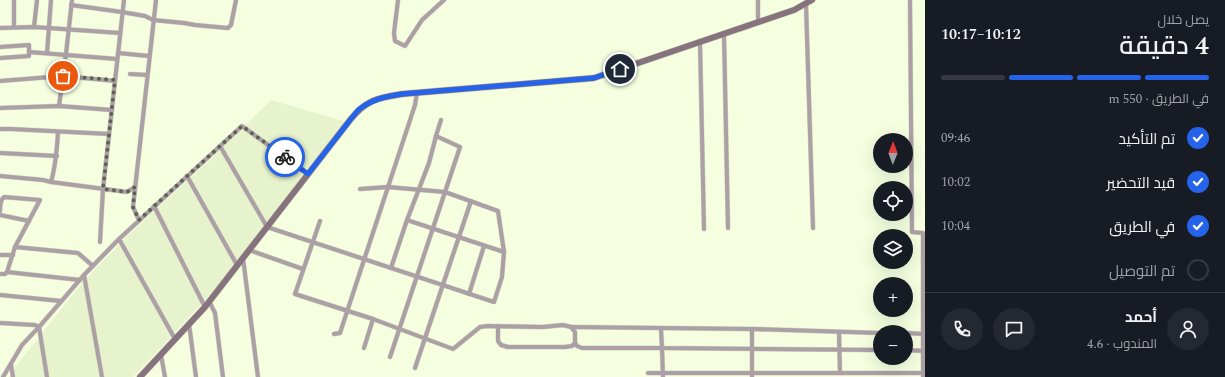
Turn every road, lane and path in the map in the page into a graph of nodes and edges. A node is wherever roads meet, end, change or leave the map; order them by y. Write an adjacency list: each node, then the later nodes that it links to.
1 (14, 0): 17 (street)
2 (37, 0): 18 (street)
3 (51, 0): 20 (street)
4 (124, 0): 14 (street)
5 (156, 0): 15 (street)
6 (236, 0): 15 (street)
7 (398, 0): 8 (street)
8 (444, 0)
9 (758, 0): 16 (street)
10 (812, 0): 13 (main road)
11 (910, 0): 86 (street)
12 (71, 2): 14 (street); 21 (street)
13 (806, 4): 16 (main road); 72 (street)
14 (122, 12): 15 (street); 22 (street)
15 (154, 20): 30 (street)
16 (758, 23): 23 (main road)
17 (14, 27): 18 (street); 19 (street)
18 (34, 27): 20 (street)
19 (0, 28)
20 (49, 28): 21 (street); 27 (street)
21 (69, 30): 22 (street); 29 (street)
22 (120, 33): 28 (street)
23 (724, 34): 24 (main road); 71 (street)
24 (700, 42): 38 (main road); 73 (street)
25 (0, 47): 26 (street)
26 (29, 52): 27 (street); 31 (street)
27 (47, 53): 29 (street)
28 (118, 53): 30 (street); 32 (street)
29 (66, 54): 32 (street); 35 (street)
30 (149, 56): 34 (street)
31 (0, 58)
32 (117, 59): 36 (street)
33 (130, 74): 34 (street)
34 (147, 75): 54 (street)
35 (63, 76): 36 (street); 37 (street); 39 (street)
36 (115, 80): 41 (street)
37 (0, 81)
38 (417, 93): 50 (main road); 55 (street)
39 (59, 106): 40 (street); 41 (street)
40 (0, 108)
41 (112, 110): 45 (street)
42 (441, 120): 46 (street)
43 (0, 129): 44 (street)
44 (58, 132): 45 (street); 49 (street)
45 (109, 134): 56 (street)
46 (436, 136): 58 (street); 59 (street)
47 (220, 146): 50 (street); 52 (street); 69 (street)
48 (0, 153): 49 (street)
49 (57, 156): 53 (street)
50 (308, 174): 69 (main road)
51 (0, 176): 53 (street)
52 (187, 176): 62 (street); 87 (street)
53 (51, 182): 56 (street)
54 (135, 187): 56 (street); 65 (street)
55 (388, 187): 57 (street); 58 (street); 85 (street)
56 (103, 189): 76 (street)
57 (360, 189)
58 (419, 189): 59 (street); 66 (street)
59 (445, 192): 60 (street); 70 (street)
60 (471, 201): 74 (street); 81 (street)
61 (0, 202): 63 (street); 67 (street)
62 (154, 206): 65 (street); 103 (street)
63 (0, 211)
64 (0, 215): 67 (street)
65 (139, 220): 75 (street)
66 (407, 220): 70 (street); 89 (street)
67 (29, 221): 79 (street)
68 (320, 221): 77 (street)
69 (267, 227): 77 (street); 80 (main road)
70 (433, 228): 74 (street); 94 (street)
71 (728, 228)
72 (813, 228)
73 (704, 229)
74 (458, 237): 78 (street); 96 (street)
75 (119, 239): 88 (street); 120 (street)
76 (100, 242)
77 (312, 242): 85 (street); 90 (street)
78 (484, 246): 81 (street); 98 (street)
79 (15, 247): 83 (street); 88 (street)
80 (249, 250): 84 (main road); 90 (street)
81 (504, 252): 98 (street)
82 (0, 255): 83 (street)
83 (13, 255): 91 (street)
84 (243, 257): 87 (main road); 148 (street)
85 (364, 259): 89 (street); 104 (street)
86 (924, 260): 97 (street)
87 (237, 265): 101 (main road)
88 (93, 266): 93 (street)
89 (391, 268): 94 (street)
90 (303, 269): 104 (street)
91 (7, 272): 92 (street); 95 (street)
92 (0, 274)
93 (84, 275): 95 (street); 143 (street)
94 (417, 276): 96 (street); 111 (street)
95 (80, 280): 100 (street)
96 (443, 285): 98 (street); 119 (street)
97 (924, 286): 102 (street)
98 (469, 294)
99 (0, 295): 100 (street)
100 (61, 301): 109 (street)
101 (209, 302): 103 (main road); 147 (street)
102 (924, 306): 118 (street)
103 (205, 307): 107 (main road)
104 (347, 311): 105 (street); 117 (street)
105 (373, 319): 111 (street); 122 (street)
106 (0, 323): 109 (street)
107 (189, 324): 120 (main road); 146 (street)
108 (498, 326): 110 (street); 119 (street); 121 (street)
109 (39, 327): 131 (street); 142 (street)
110 (571, 328): 112 (street); 121 (street)
111 (399, 329): 119 (street); 130 (street)
112 (661, 329): 113 (street); 123 (street)
113 (752, 329): 114 (street); 124 (street)
114 (839, 332): 115 (street); 125 (street)
115 (873, 333)
116 (913, 333): 118 (street)
117 (334, 334)
118 (924, 334): 128 (street)
119 (425, 338): 132 (street)
120 (176, 339): 129 (main road)
121 (575, 343): 123 (street)
122 (364, 348)
123 (662, 348): 124 (street); 137 (street)
124 (752, 348): 125 (street); 138 (street)
125 (839, 349): 126 (street); 136 (street)
126 (873, 350)
127 (913, 350): 128 (street)
128 (924, 351): 139 (street)
129 (161, 355): 144 (main road); 145 (street)
130 (390, 357)
131 (11, 365): 134 (street); 141 (street)
132 (415, 368)
133 (0, 370): 134 (street)
134 (7, 370): 140 (street)
135 (648, 373): 137 (street)
136 (840, 373): 138 (street); 139 (street)
137 (663, 375): 138 (street)
138 (752, 375)
139 (923, 375)
140 (3, 377)
141 (13, 377)
142 (48, 377)
143 (102, 377)
144 (140, 377)
145 (165, 377)
146 (196, 377)
147 (223, 377)
148 (258, 377)

